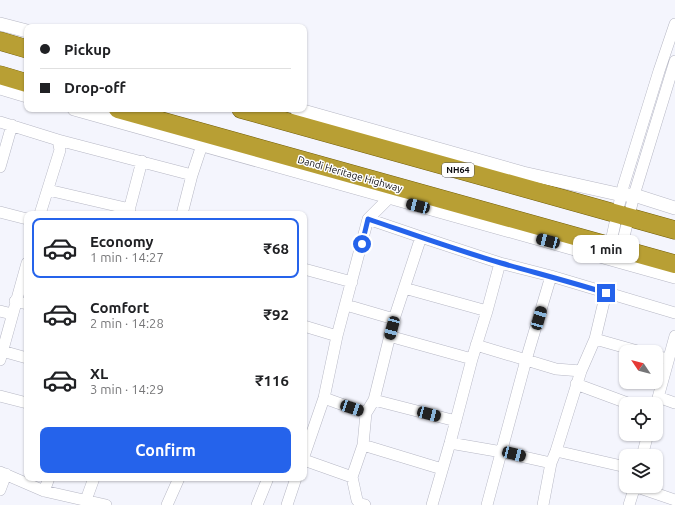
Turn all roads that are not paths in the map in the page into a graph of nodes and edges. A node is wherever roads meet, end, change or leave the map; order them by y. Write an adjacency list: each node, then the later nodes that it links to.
1 (0, 24): 3 (street)
2 (675, 24): 7 (street)
3 (24, 30)
4 (0, 41): 5 (highway)
5 (24, 48)
6 (675, 61): 8 (street)
7 (659, 70): 8 (street); 25 (street)
8 (673, 74): 25 (street)
9 (0, 75): 10 (highway)
10 (24, 82)
11 (0, 88): 12 (street)
12 (24, 95)
13 (85, 112): 20 (street)
14 (129, 112): 37 (highway, Dandi Heritage Highway)
15 (252, 112): 32 (highway, NH64)
16 (307, 112): 25 (street)
17 (0, 122): 18 (street)
18 (12, 125): 19 (street); 22 (street)
19 (58, 140): 21 (street); 24 (street)
20 (202, 145): 23 (street); 26 (street)
21 (142, 161): 23 (street); 29 (street)
22 (0, 167)
23 (192, 175): 30 (street)
24 (48, 190): 28 (street); 29 (street)
25 (628, 195): 27 (street); 32 (street)
26 (389, 198): 34 (street); 43 (street)
27 (675, 208)
28 (41, 211)
29 (129, 211)
30 (183, 211)
31 (0, 212): 33 (street)
32 (623, 216): 35 (highway, NH64); 37 (street)
33 (24, 217)
34 (368, 219): 36 (street); 44 (street)
35 (675, 230)
36 (421, 237): 38 (street); 45 (street)
37 (615, 247): 39 (highway, Dandi Heritage Highway)
38 (500, 263): 42 (street); 51 (street)
39 (675, 264)
40 (307, 270): 44 (street)
41 (24, 272): 47 (street)
42 (551, 276): 46 (street); 66 (street)
43 (675, 277)
44 (352, 282): 49 (street)
45 (404, 288): 51 (street); 54 (street)
46 (606, 293): 52 (street); 59 (street)
47 (15, 301): 48 (street); 53 (street)
48 (24, 303)
49 (346, 305): 54 (street); 56 (street)
50 (0, 311): 53 (street)
51 (487, 311): 60 (street)
52 (675, 313)
53 (12, 314): 62 (street)
54 (394, 320): 57 (street)
55 (307, 327): 56 (street)
56 (338, 336): 72 (street)
57 (389, 336): 64 (street); 73 (street)
58 (675, 336): 67 (street)
59 (595, 339): 61 (street); 68 (street)
60 (476, 345): 64 (street); 66 (street)
61 (619, 346)
62 (1, 356): 63 (street)
63 (24, 358)
64 (472, 358): 79 (street)
65 (663, 358): 67 (street)
66 (526, 360): 68 (street); 83 (street)
67 (668, 360): 71 (street)
68 (581, 371): 69 (street)
69 (576, 384): 74 (street); 84 (street)
70 (0, 396): 75 (street)
71 (658, 397)
72 (324, 398): 78 (street); 82 (street)
73 (374, 400): 78 (street); 79 (street)
74 (619, 400)
75 (24, 402)
76 (663, 402): 77 (street)
77 (675, 403)
78 (366, 413): 81 (street)
79 (456, 421): 80 (street)
80 (450, 443): 83 (street); 88 (street)
81 (362, 445): 88 (street); 90 (street)
82 (307, 447)
83 (502, 452): 86 (street); 109 (street)
84 (556, 452): 86 (street); 87 (street)
85 (307, 461): 90 (street)
86 (551, 463): 102 (street)
87 (619, 465)
88 (442, 470): 108 (street)
89 (3, 473): 96 (street); 97 (street)
90 (352, 477): 107 (street)
91 (48, 481): 97 (street)
92 (93, 481): 100 (street)
93 (178, 481): 104 (street)
94 (267, 481): 105 (street)
95 (295, 481): 106 (street)
96 (0, 490)
97 (44, 491): 100 (street)
98 (632, 493): 110 (street)
99 (654, 493): 101 (street)
100 (86, 500): 103 (street)
101 (675, 500)
102 (545, 504)
103 (106, 505)
104 (167, 505)
105 (257, 505)
106 (287, 505)
107 (365, 505)
108 (432, 505)
109 (487, 505)
110 (629, 505)

